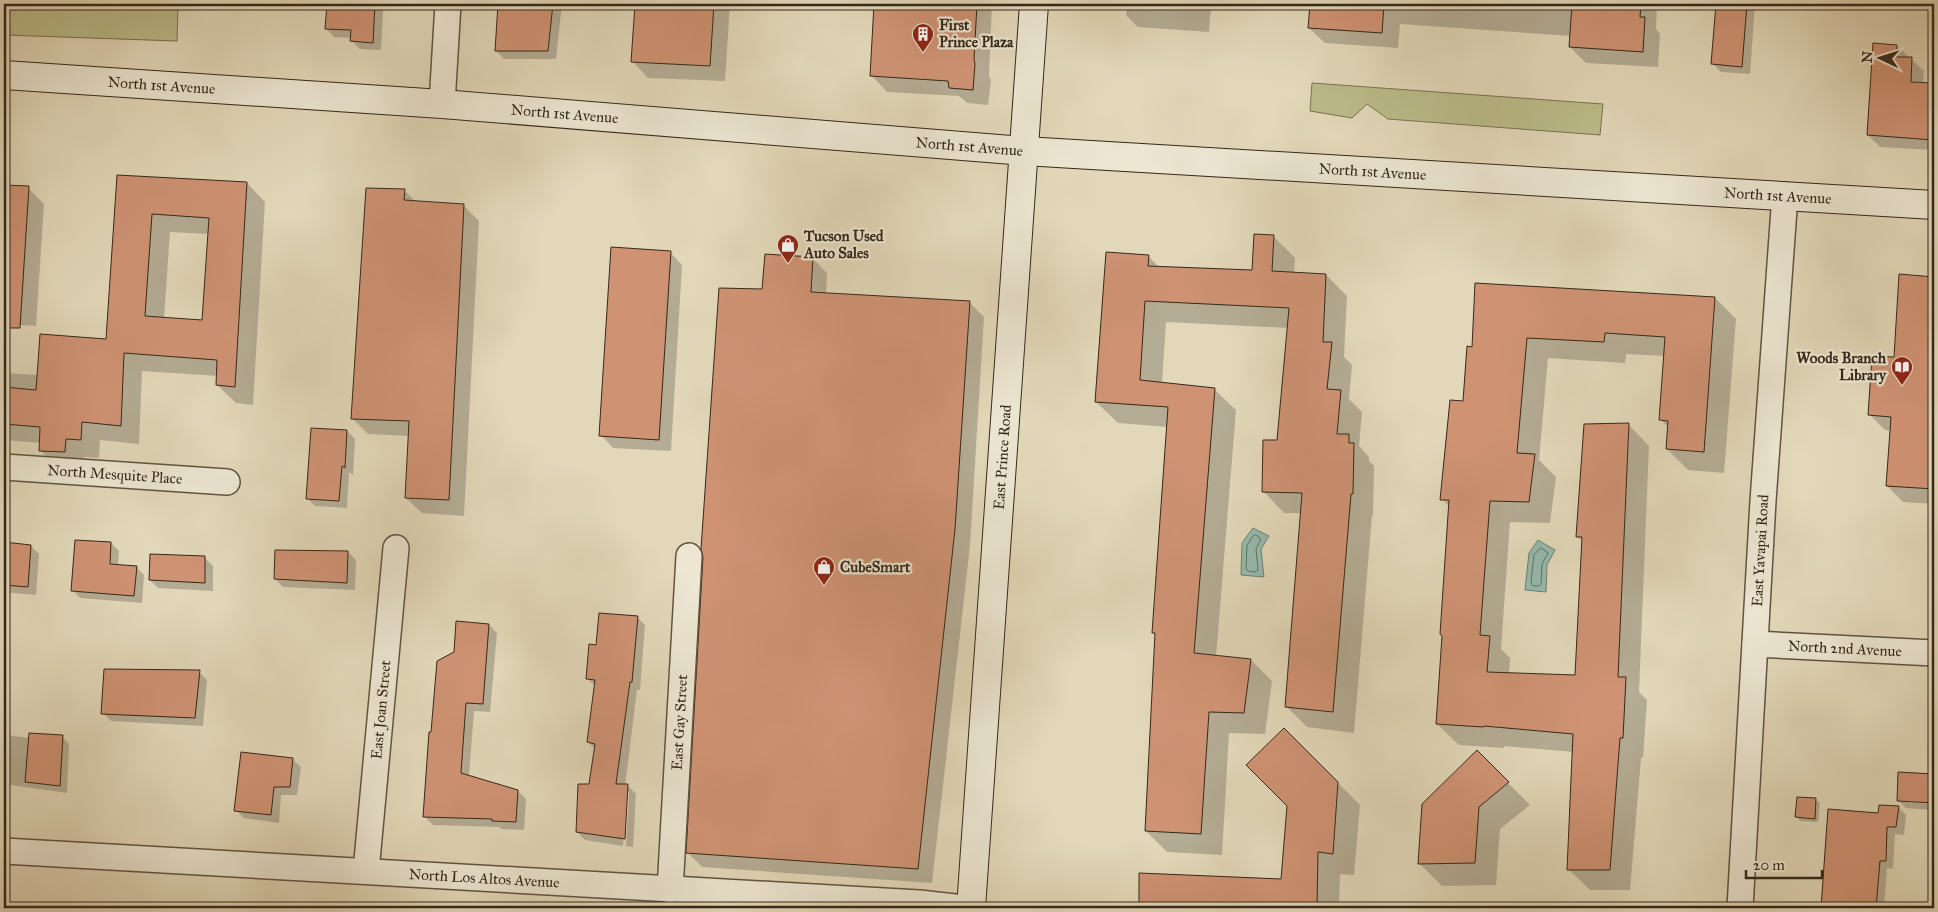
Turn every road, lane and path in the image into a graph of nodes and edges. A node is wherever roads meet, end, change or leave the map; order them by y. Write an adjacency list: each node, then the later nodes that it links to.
1 (448, 4): 4 (street)
2 (1034, 4): 5 (main road, East Prince Road)
3 (4, 75): 4 (main road, North 1st Avenue)
4 (442, 104): 5 (main road, North 1st Avenue)
5 (1024, 151): 6 (main road, North 1st Avenue); 18 (main road, East Prince Road)
6 (1785, 195): 7 (main road, North 1st Avenue); 12 (street, East Yavapai Road)
7 (1934, 205)
8 (4, 467): 9 (street, North Mesquite Place)
9 (227, 482)
10 (396, 548): 15 (street, East Joan Street)
11 (689, 556): 16 (street, East Gay Street)
12 (1755, 644): 13 (street, North 2nd Avenue); 19 (street, East Yavapai Road)
13 (1934, 653)
14 (4, 851): 15 (street, North Los Altos Avenue)
15 (366, 871): 16 (street, North Los Altos Avenue)
16 (670, 890): 17 (street, North Los Altos Avenue)
17 (964, 908)
18 (971, 908)
19 (1740, 908)

